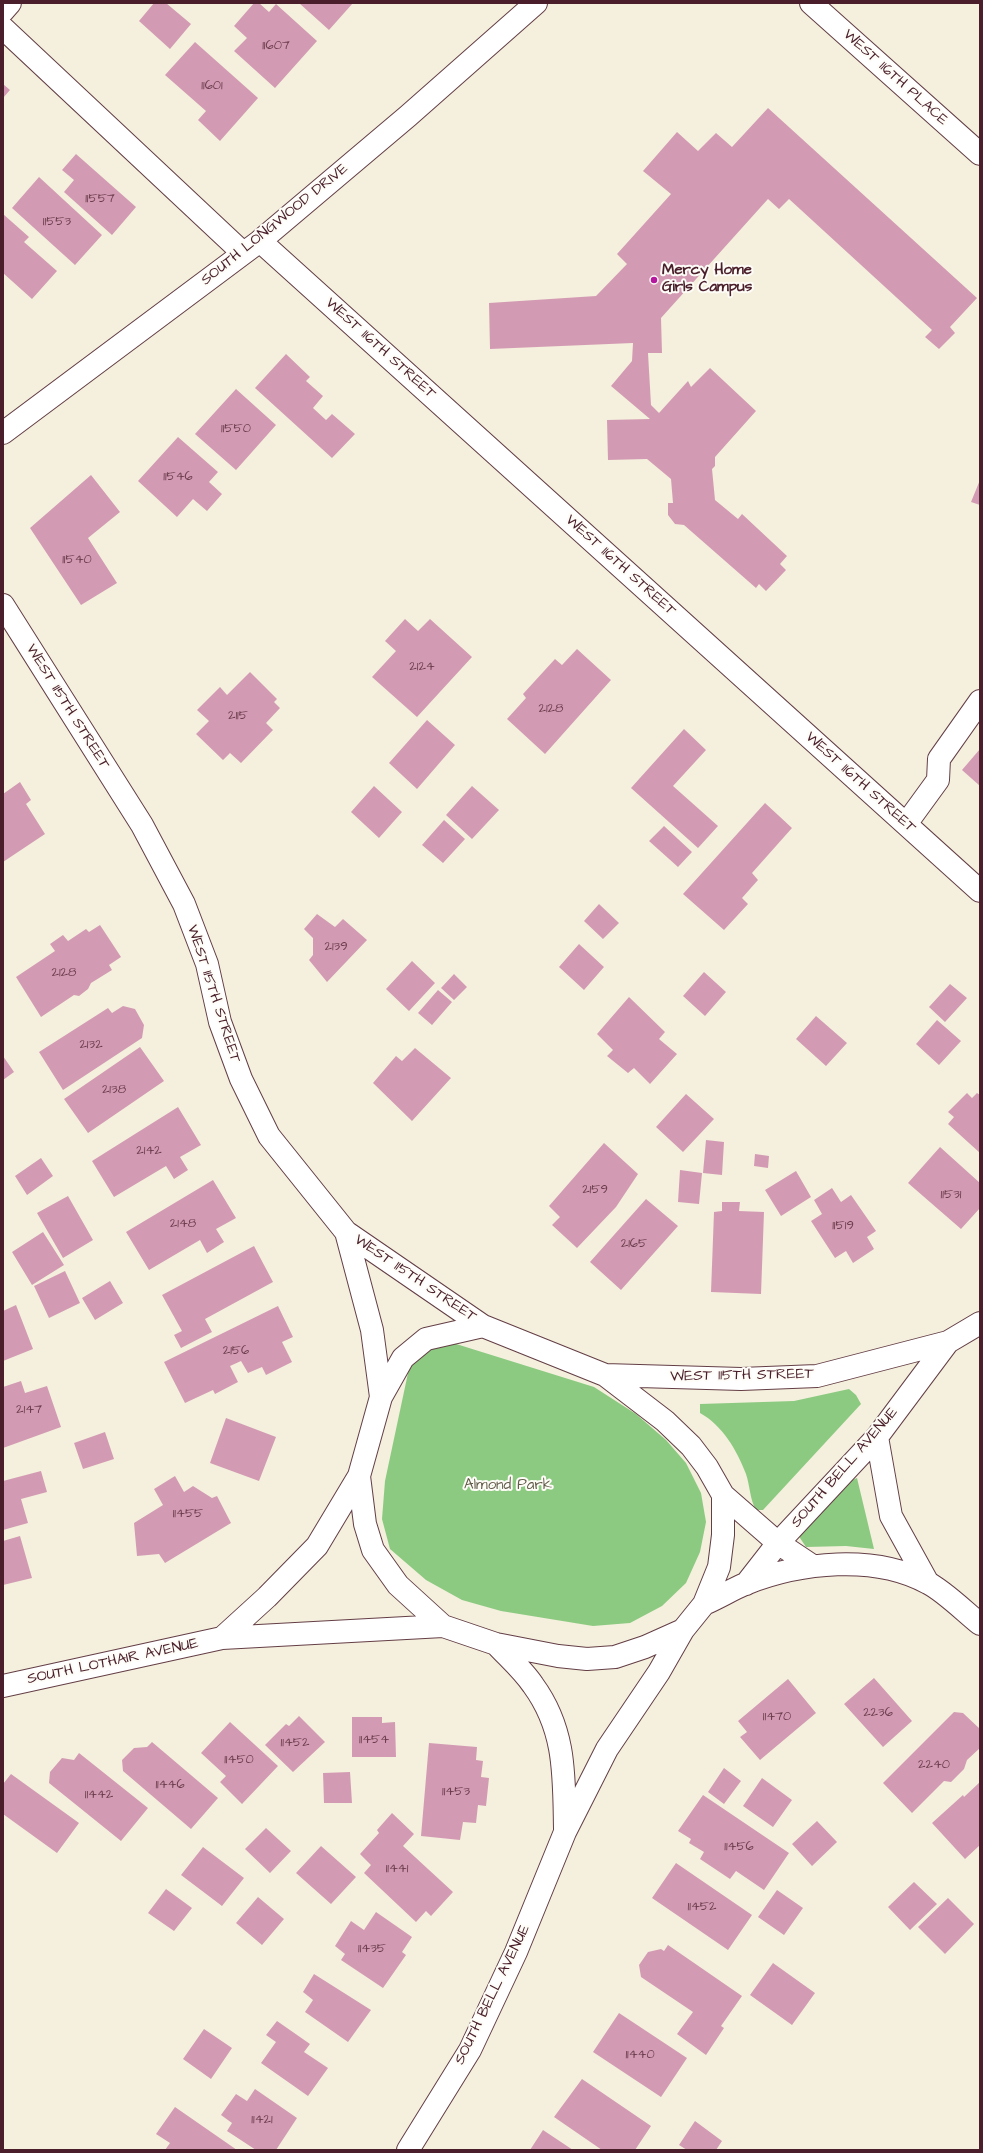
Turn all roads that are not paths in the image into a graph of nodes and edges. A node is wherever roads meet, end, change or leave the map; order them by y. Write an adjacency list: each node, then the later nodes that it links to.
1 (10, 3): 4 (street)
2 (536, 3): 7 (street, SOUTH LONGWOOD DRIVE)
3 (811, 3): 6 (street, WEST 116TH PLACE)
4 (3, 12)
5 (3, 28): 8 (street)
6 (980, 154)
7 (260, 240): 8 (street, SOUTH LONGWOOD DRIVE); 12 (street, WEST 116TH STREET)
8 (243, 254): 9 (street, SOUTH LONGWOOD DRIVE)
9 (3, 433)
10 (3, 605): 14 (street, WEST 115TH STREET)
11 (980, 701): 12 (street)
12 (906, 824): 13 (street, WEST 116TH STREET)
13 (980, 891)
14 (346, 1232): 16 (street, WEST 115TH STREET); 19 (street, WEST 115TH STREET)
15 (980, 1322): 17 (street, SOUTH BELL AVENUE)
16 (483, 1326): 18 (street, WEST 115TH STREET); 19 (street)
17 (948, 1342): 18 (street, WEST 115TH STREET); 20 (street, SOUTH BELL AVENUE)
18 (604, 1375): 22 (street)
19 (380, 1397): 21 (street)
20 (877, 1437): 23 (street, SOUTH BELL AVENUE); 25 (street)
21 (360, 1476): 29 (street); 31 (street, SOUTH LOTHAIR AVENUE)
22 (723, 1495): 23 (street); 27 (street)
23 (778, 1543): 24 (street); 26 (street, SOUTH BELL AVENUE)
24 (811, 1565): 25 (street); 26 (street, SOUTH BELL AVENUE)
25 (928, 1583): 28 (street)
26 (746, 1584): 27 (street, SOUTH BELL AVENUE)
27 (704, 1604): 30 (street, SOUTH BELL AVENUE)
28 (980, 1624)
29 (444, 1626): 31 (street, SOUTH LOTHAIR AVENUE); 32 (street)
30 (683, 1630): 32 (street); 34 (street, SOUTH BELL AVENUE)
31 (222, 1638): 33 (street, SOUTH LOTHAIR AVENUE)
32 (496, 1644): 34 (street, SOUTH BELL AVENUE)
33 (3, 1686)
34 (565, 1832): 35 (street, SOUTH BELL AVENUE)
35 (408, 2150)

